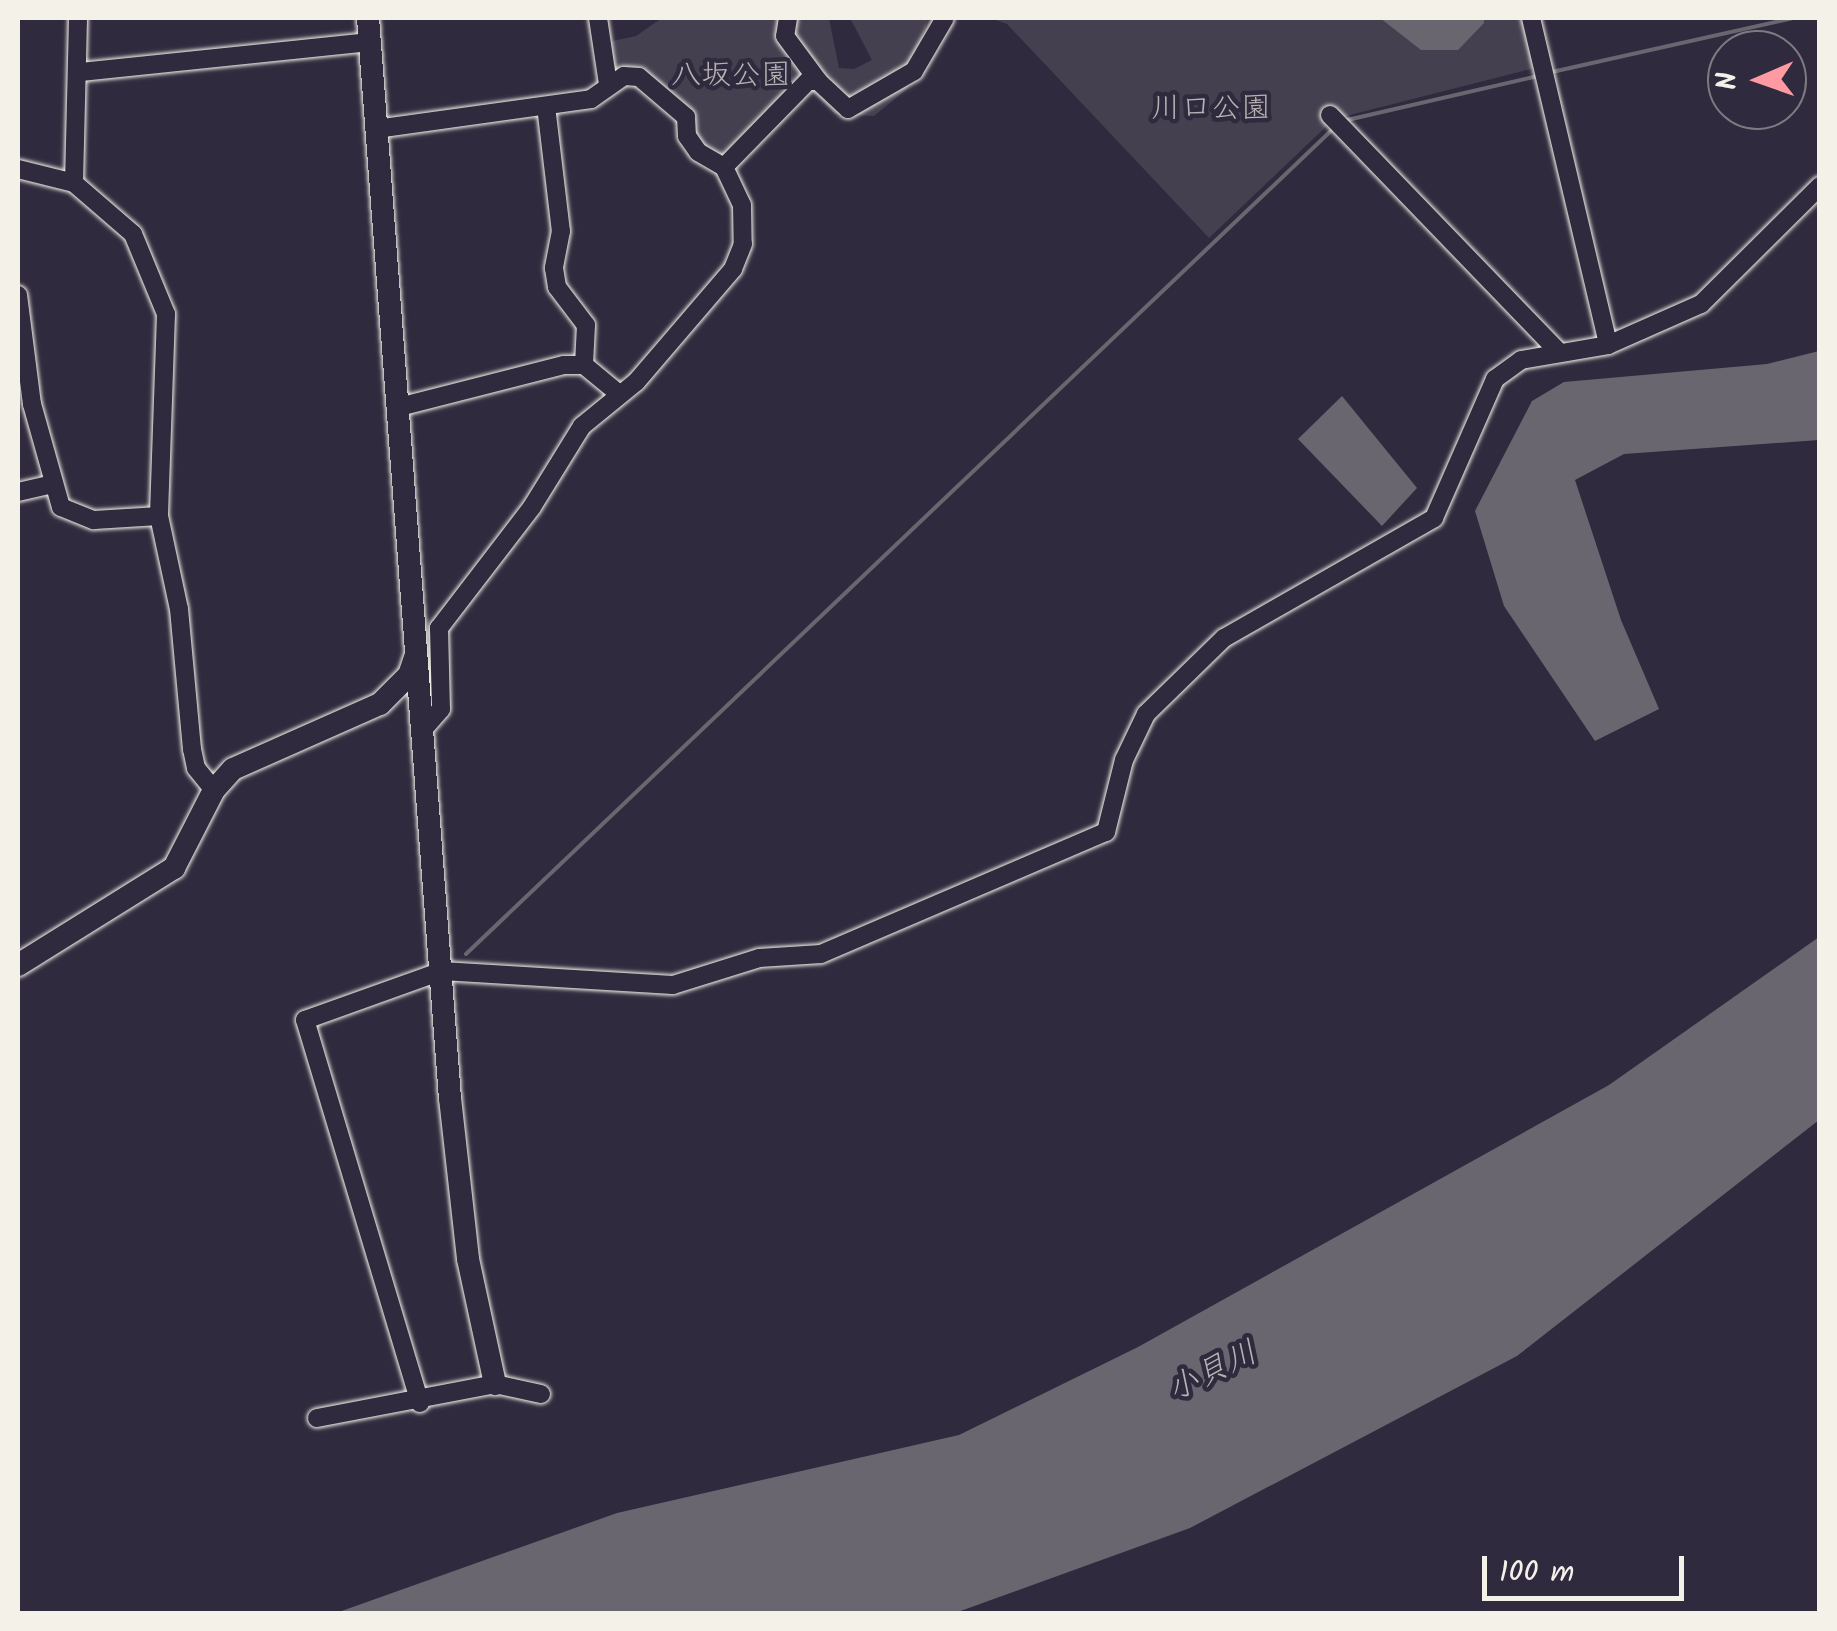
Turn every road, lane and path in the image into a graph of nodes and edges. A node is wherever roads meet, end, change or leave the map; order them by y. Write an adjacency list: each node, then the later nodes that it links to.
1 (78, 18): 8 (street)
2 (368, 18): 7 (street)
3 (598, 18): 10 (street)
4 (788, 18): 9 (street)
5 (945, 18): 9 (street)
6 (1532, 18): 19 (street)
7 (370, 42): 8 (street); 13 (street)
8 (80, 72): 16 (street)
9 (819, 82): 14 (street)
10 (608, 84): 11 (street); 14 (street)
11 (546, 106): 13 (street); 21 (street)
12 (1330, 115): 20 (street)
13 (376, 129): 23 (street)
14 (724, 166): 22 (street)
15 (18, 170): 16 (street)
16 (74, 182): 26 (street)
17 (1820, 186): 19 (street)
18 (18, 295): 24 (street)
19 (1608, 345): 20 (street)
20 (1557, 350): 31 (street)
21 (584, 365): 22 (street); 23 (street)
22 (619, 394): 28 (street)
23 (399, 407): 27 (street)
24 (54, 484): 25 (street); 26 (street)
25 (18, 492)
26 (159, 516): 29 (street)
27 (417, 652): 28 (street); 29 (street)
28 (423, 730): 31 (street)
29 (214, 790): 30 (street)
30 (18, 965)
31 (442, 971): 32 (street); 34 (street)
32 (495, 1384): 33 (street); 34 (street)
33 (540, 1394)
34 (420, 1402): 35 (street)
35 (318, 1418)

